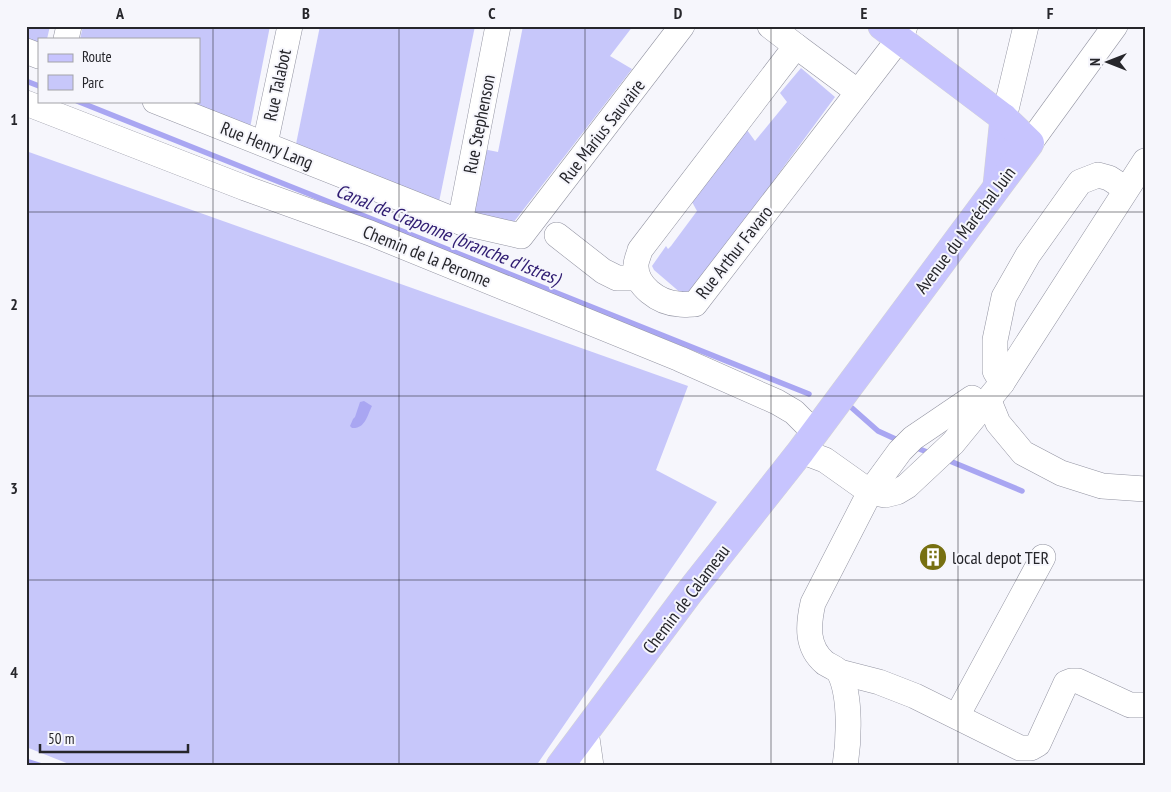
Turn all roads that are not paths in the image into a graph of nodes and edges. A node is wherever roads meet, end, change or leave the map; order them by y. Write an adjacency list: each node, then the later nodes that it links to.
1 (290, 26): 16 (street, Rue Talabot)
2 (498, 26): 20 (street, Rue Stephenson)
3 (682, 26): 21 (street, Rue Marius Sauvaire)
4 (770, 26): 8 (street)
5 (1026, 26): 14 (street)
6 (1115, 26): 15 (street, Avenue du Maréchal Juin)
7 (895, 30): 11 (street, Rue Arthur Favaro); 14 (main road)
8 (796, 46): 11 (street); 23 (street)
9 (26, 51): 10 (street)
10 (38, 56)
11 (858, 92): 23 (street, Rue Arthur Favaro)
12 (158, 102): 16 (street, Rue Henry Lang)
13 (26, 103): 25 (street, Chemin de la Peronne)
14 (1004, 118): 15 (main road); 18 (main road)
15 (1030, 143): 18 (main road, Avenue du Maréchal Juin)
16 (265, 144): 20 (street, Rue Henry Lang)
17 (1145, 161): 19 (street)
18 (997, 186): 25 (main road, Avenue du Maréchal Juin)
19 (1126, 189): 24 (street); 24 (street)
20 (460, 222): 21 (street, Rue Henry Lang)
21 (521, 236)
22 (557, 236): 23 (street)
23 (637, 278)
24 (988, 394): 26 (street); 27 (street); 27 (street)
25 (808, 442): 27 (street); 32 (main road, Chemin de Calameau)
26 (1145, 489)
27 (867, 498): 29 (street)
28 (1043, 557): 31 (street)
29 (840, 672): 31 (street); 35 (street)
30 (1145, 705): 31 (street)
31 (957, 716)
32 (586, 731): 33 (main road, Chemin de Calameau); 34 (street)
33 (560, 766)
34 (591, 766)
35 (846, 766)

